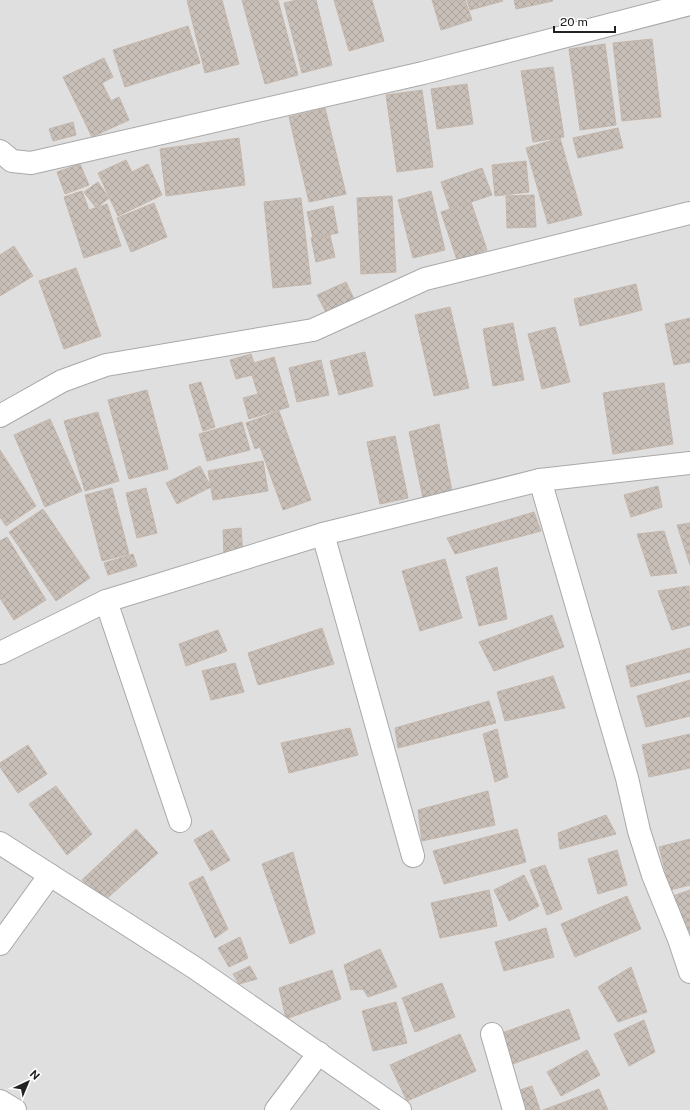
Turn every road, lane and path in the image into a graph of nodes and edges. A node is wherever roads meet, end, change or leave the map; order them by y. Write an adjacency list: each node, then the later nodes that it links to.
1 (690, 4): 2 (street)
2 (0, 151)
3 (690, 213): 4 (street)
4 (0, 416)
5 (690, 463): 6 (street)
6 (540, 480): 7 (street); 15 (street)
7 (323, 534): 8 (street); 12 (street)
8 (106, 601): 9 (street); 10 (street)
9 (0, 653)
10 (180, 821)
11 (0, 843): 13 (street)
12 (413, 856)
13 (50, 875): 14 (street); 17 (street)
14 (0, 944)
15 (690, 972)
16 (492, 1034): 22 (street)
17 (319, 1053): 20 (street); 21 (street)
18 (0, 1101): 19 (street)
19 (15, 1110)
20 (276, 1110)
21 (400, 1110)
22 (514, 1110)

